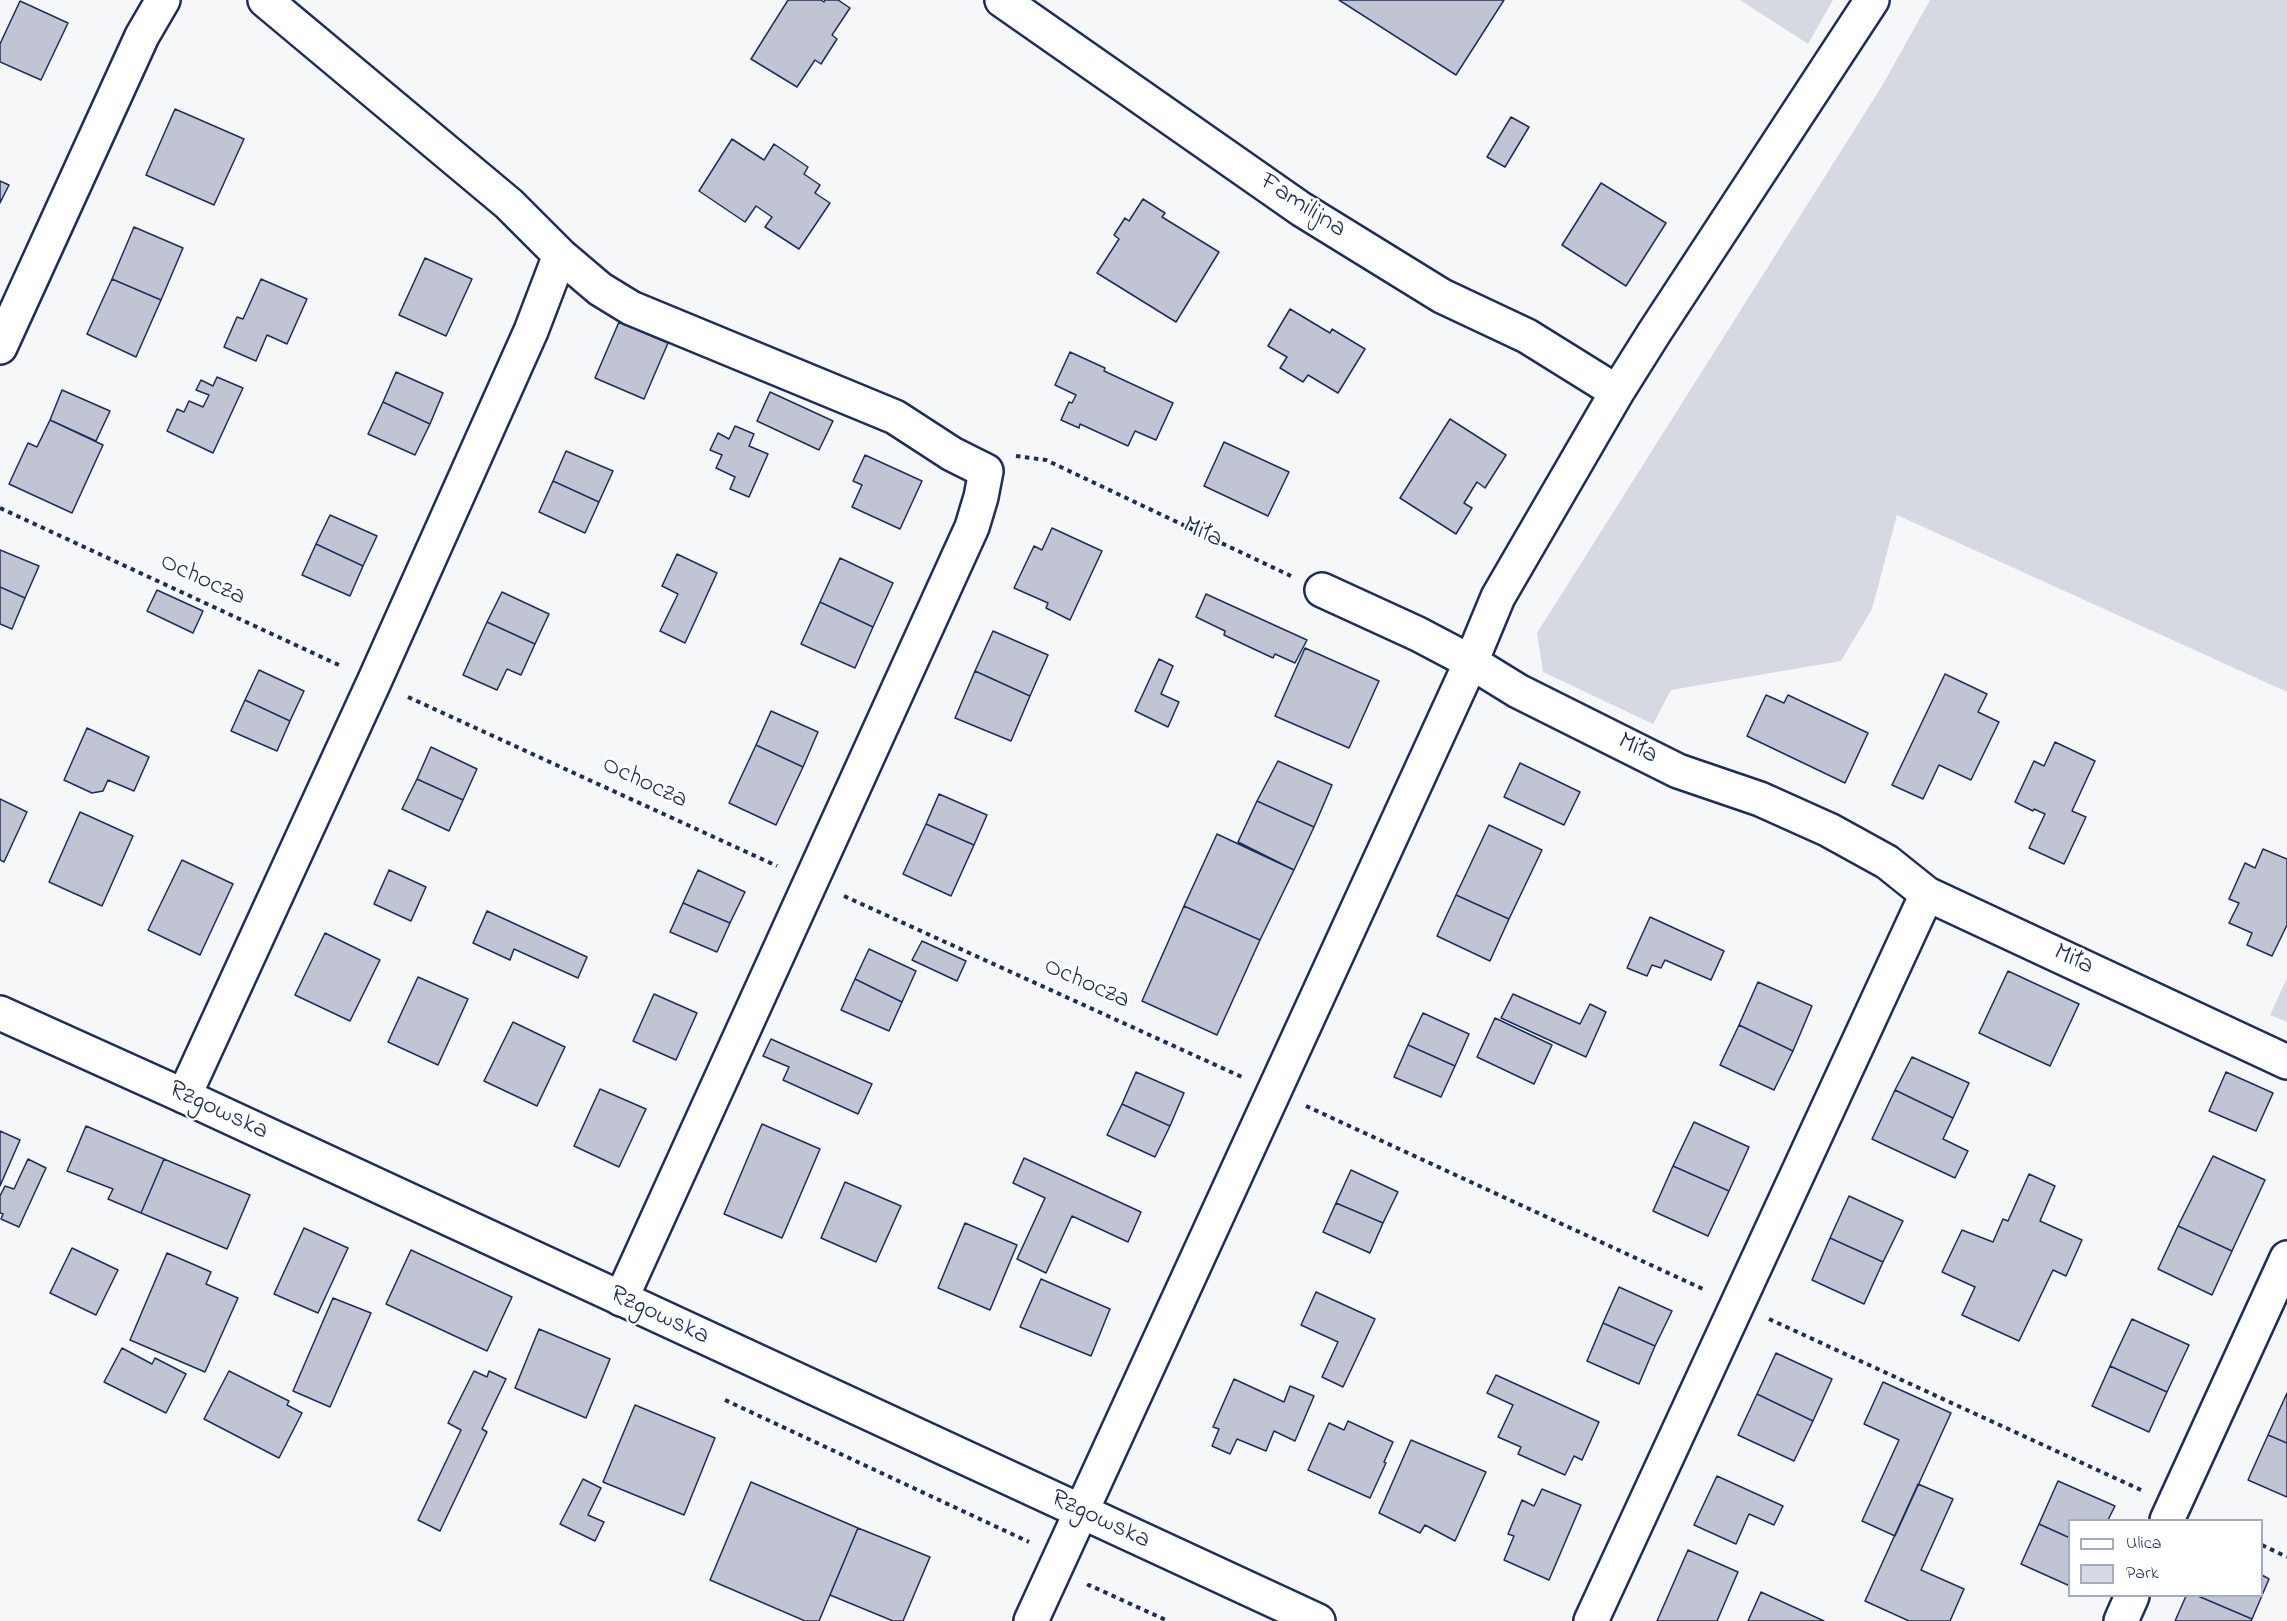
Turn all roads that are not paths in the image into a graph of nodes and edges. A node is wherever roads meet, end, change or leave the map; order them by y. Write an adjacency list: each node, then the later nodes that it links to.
1 (163, 0): 6 (street)
2 (265, 0): 5 (street)
3 (1002, 0): 7 (street, Familijna)
4 (1872, 0): 7 (street)
5 (560, 255): 13 (street); 15 (street)
6 (0, 347)
7 (1617, 392): 9 (street)
8 (1322, 590): 9 (street, Miła)
9 (1471, 662): 10 (street, Miła); 16 (street)
10 (1927, 894): 12 (street, Miła); 21 (street)
11 (0, 1013): 13 (street, Rzgowska)
12 (2287, 1062)
13 (184, 1096): 15 (street, Rzgowska)
14 (2287, 1258): 17 (street)
15 (621, 1299): 16 (street, Rzgowska)
16 (1081, 1512): 19 (street); 20 (street, Rzgowska)
17 (2168, 1519)
18 (2132, 1597): 22 (street)
19 (1031, 1621)
20 (1318, 1621)
21 (1592, 1621)
22 (2121, 1621)

